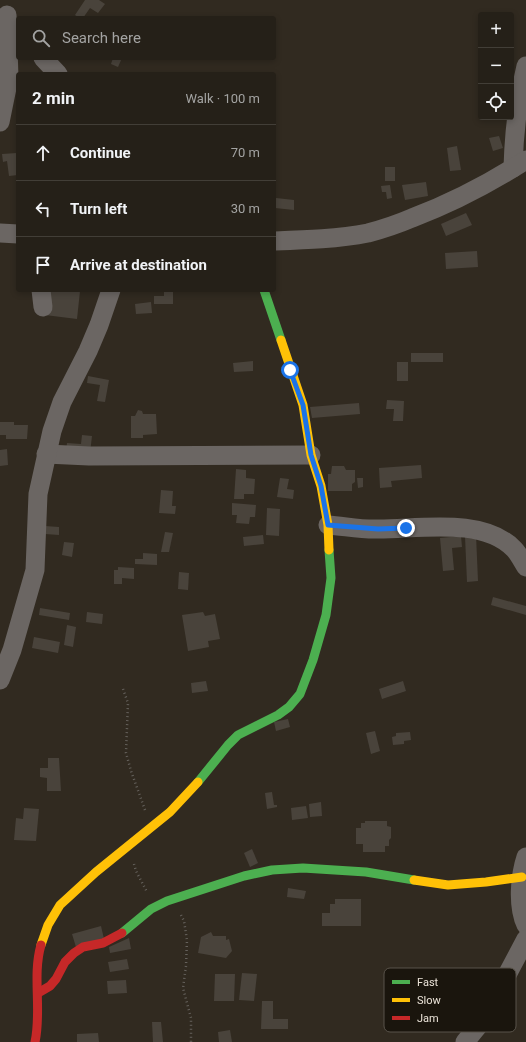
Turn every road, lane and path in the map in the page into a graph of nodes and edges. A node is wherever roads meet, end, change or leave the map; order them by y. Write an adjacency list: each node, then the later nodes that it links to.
1 (8, 16): 5 (street)
2 (45, 60): 4 (street)
3 (526, 66): 6 (street)
4 (56, 72)
5 (0, 122)
6 (519, 164): 7 (street)
7 (276, 241)
8 (110, 292): 10 (street)
9 (265, 292): 11 (street)
10 (46, 454): 11 (street); 14 (street)
11 (311, 455): 12 (street)
12 (328, 525): 13 (street); 21 (street)
13 (526, 567)
14 (0, 680)
15 (526, 857): 16 (street)
16 (522, 877): 18 (street); 21 (street)
17 (184, 921): 24 (path)
18 (526, 925)
19 (526, 939): 20 (street)
20 (511, 968)
21 (38, 993): 23 (street)
22 (473, 1032): 25 (street)
23 (35, 1042)
24 (191, 1042)
25 (465, 1042)

